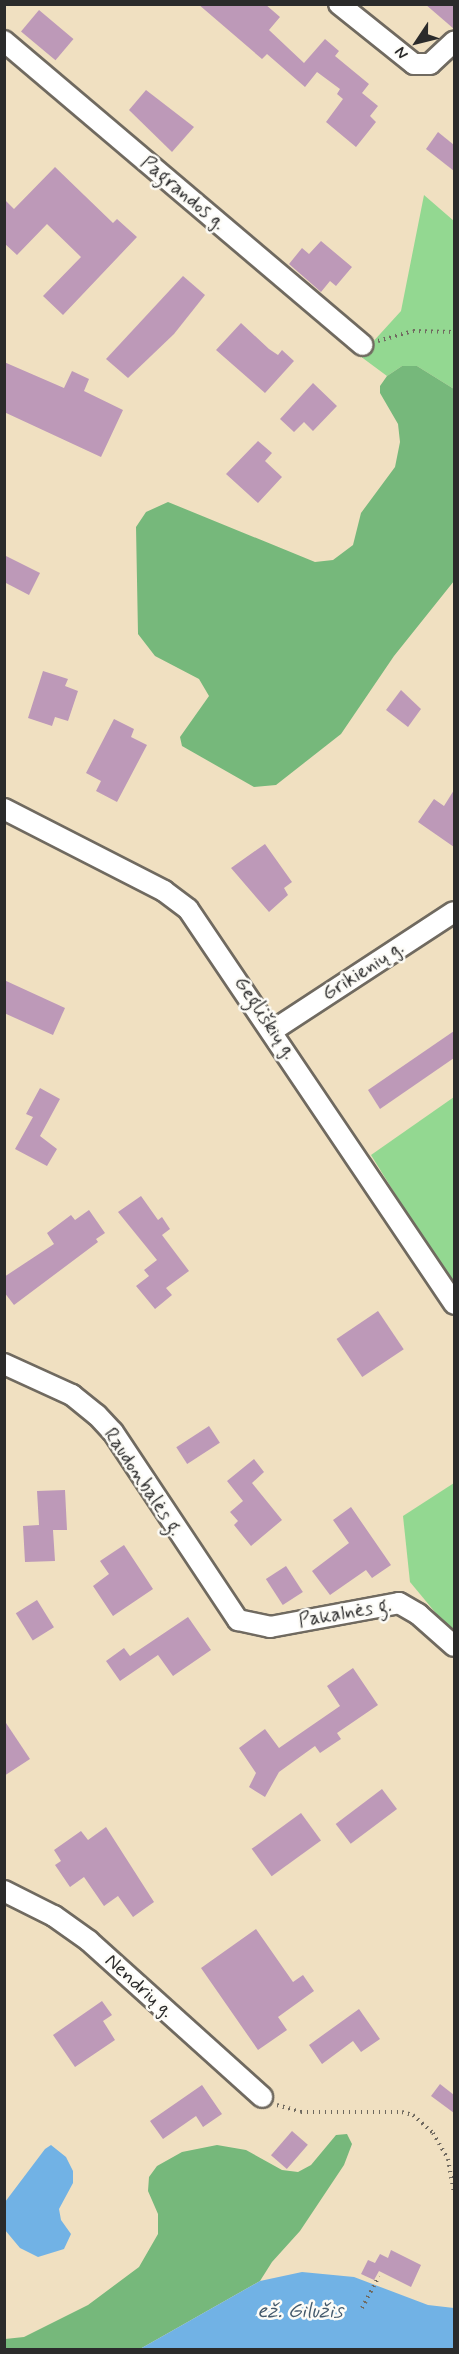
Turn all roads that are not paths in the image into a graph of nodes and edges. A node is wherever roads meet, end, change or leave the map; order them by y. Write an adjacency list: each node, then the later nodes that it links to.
1 (339, 4): 3 (street)
2 (4, 41): 4 (street, Pagrandos g.)
3 (454, 42)
4 (363, 345)
5 (4, 810): 7 (street, Gegliškių g.)
6 (454, 912): 7 (street, Grikienių g.)
7 (272, 1031): 8 (street, Gegliškių g.)
8 (454, 1304)
9 (4, 1364): 10 (street, Raudonbalės g.)
10 (227, 1609): 11 (street, Pakalnės g.)
11 (454, 1646)
12 (4, 1891): 13 (street, Nendrių g.)
13 (262, 2097)

